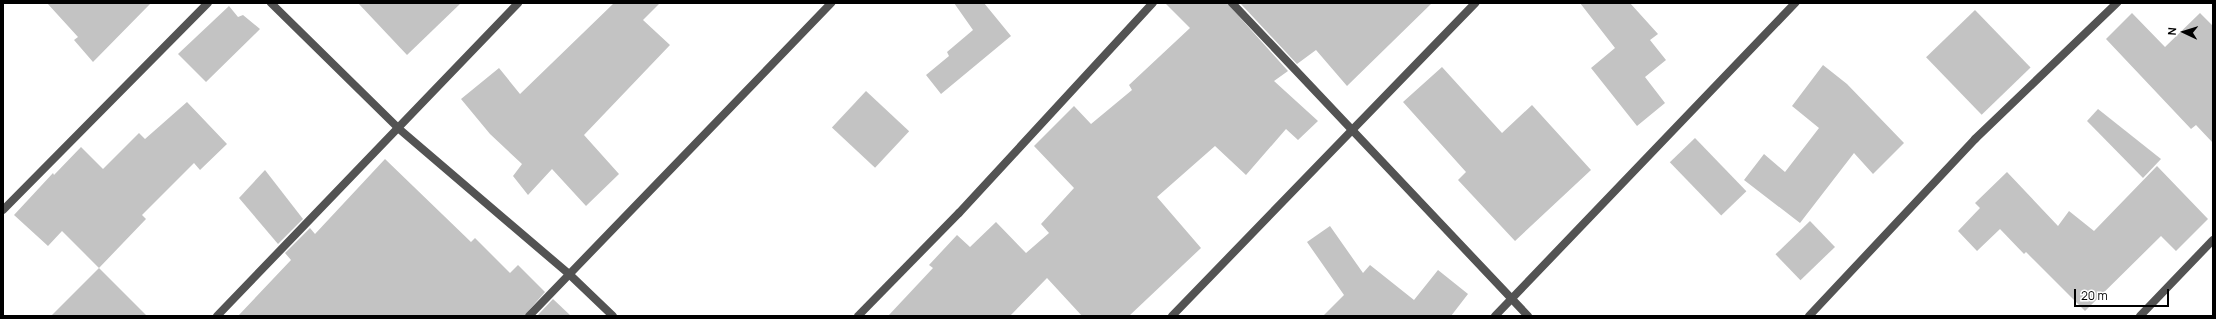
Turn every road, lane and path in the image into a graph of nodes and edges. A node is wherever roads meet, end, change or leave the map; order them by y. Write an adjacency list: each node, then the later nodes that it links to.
1 (208, 3): 12 (street)
2 (271, 3): 10 (street)
3 (518, 3): 10 (street)
4 (831, 3): 14 (street)
5 (1153, 3): 19 (street)
6 (1232, 3): 11 (street)
7 (1475, 3): 11 (street)
8 (1795, 3): 15 (street)
9 (2117, 3): 23 (street)
10 (398, 128): 14 (street); 16 (street)
11 (1350, 130): 15 (street); 20 (street)
12 (3, 210)
13 (2213, 240): 24 (street)
14 (568, 273): 17 (street); 18 (street)
15 (1511, 300): 21 (street); 22 (street)
16 (217, 316)
17 (529, 316)
18 (613, 316)
19 (858, 316)
20 (1172, 316)
21 (1496, 316)
22 (1528, 316)
23 (1809, 316)
24 (2140, 316)

